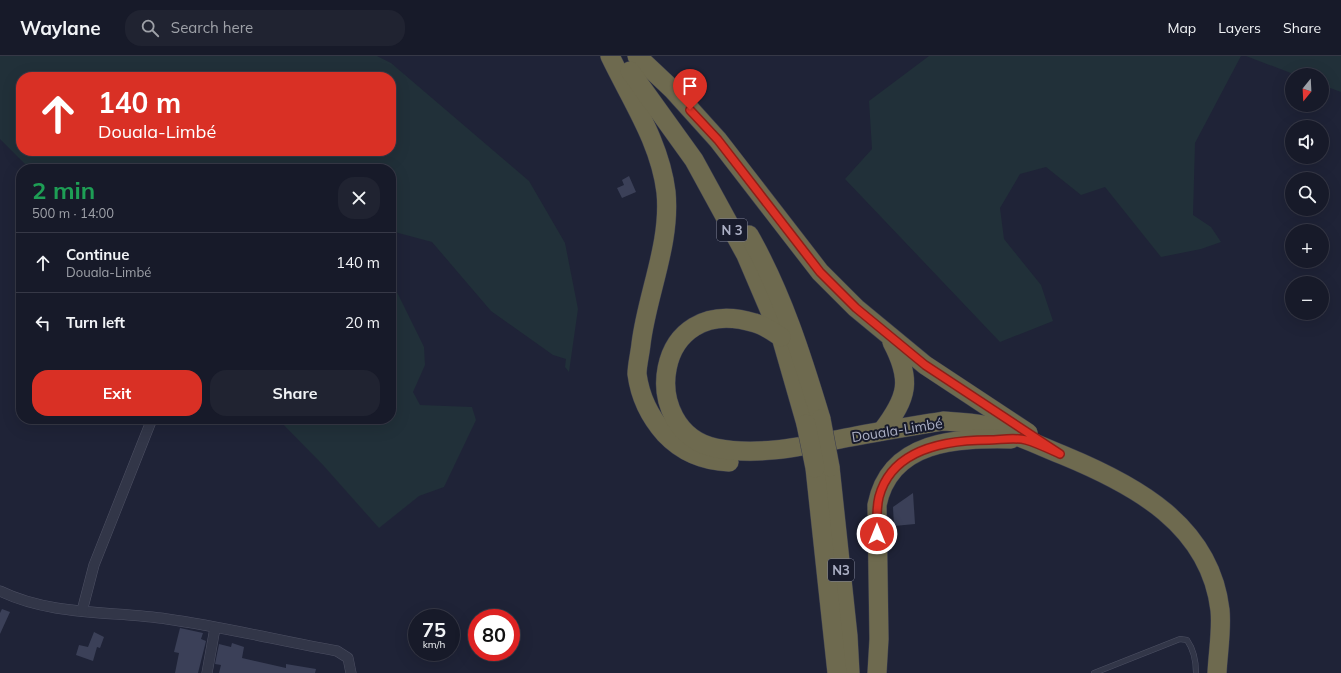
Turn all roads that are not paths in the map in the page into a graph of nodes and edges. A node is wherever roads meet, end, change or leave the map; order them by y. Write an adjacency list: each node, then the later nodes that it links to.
1 (610, 56): 11 (highway)
2 (618, 56): 5 (highway, N 3)
3 (631, 56): 7 (highway, N 3)
4 (637, 56): 6 (highway)
5 (782, 337): 7 (highway, N 3); 11 (highway)
6 (890, 337): 9 (highway); 12 (highway)
7 (813, 422): 13 (highway, N3, bridge)
8 (150, 424): 15 (street)
9 (882, 431): 10 (highway, Douala-Limbé); 11 (highway, Douala-Limbé)
10 (1025, 440): 12 (highway, Douala-Limbé); 21 (highway)
11 (790, 448)
12 (1060, 454): 24 (highway, Douala-Limbé)
13 (822, 468): 19 (highway, N3); 20 (highway, N3)
14 (0, 591): 15 (street)
15 (82, 611): 16 (street)
16 (215, 628): 17 (street); 18 (street)
17 (207, 673)
18 (351, 673)
19 (837, 673)
20 (850, 673)
21 (878, 673)
22 (1094, 673): 23 (lane)
23 (1196, 673)
24 (1216, 673)

